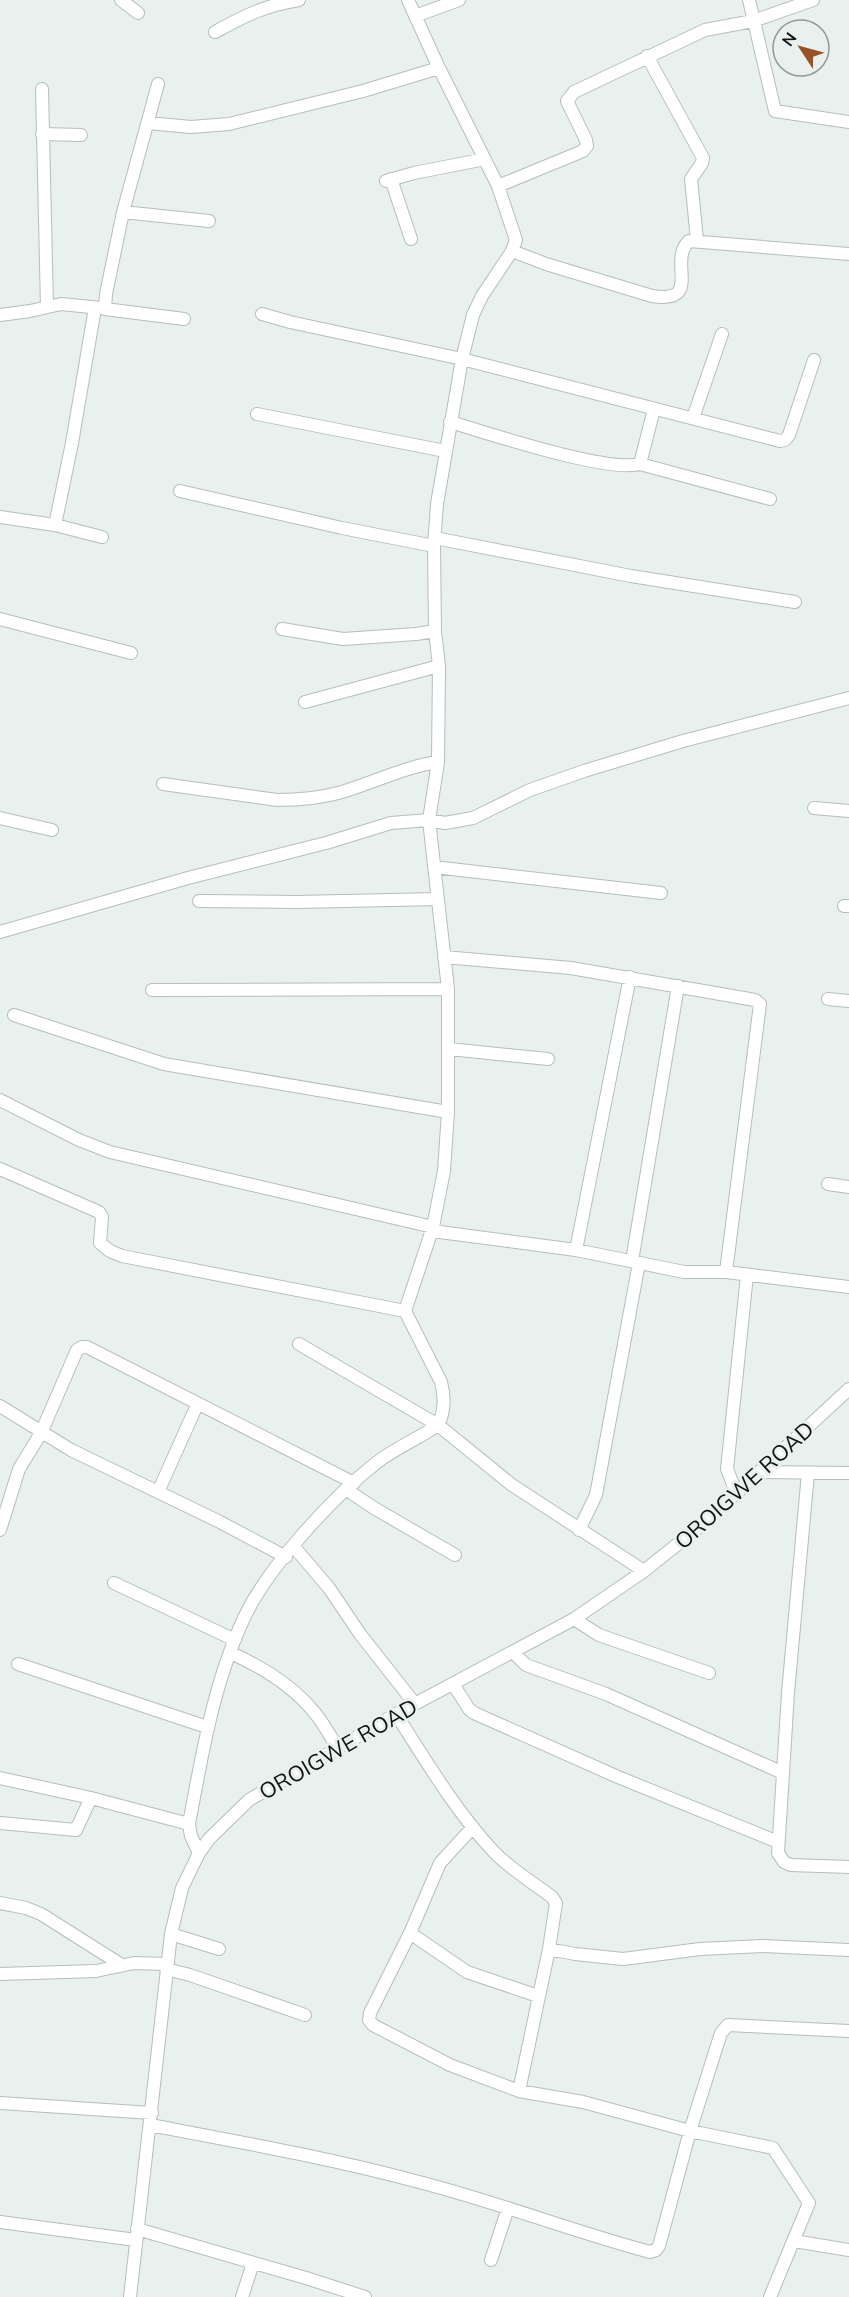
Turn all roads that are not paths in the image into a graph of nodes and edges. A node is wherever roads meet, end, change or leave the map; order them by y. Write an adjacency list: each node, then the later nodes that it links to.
1 (121, 0): 7 (street)
2 (299, 0): 10 (street)
3 (408, 0): 8 (street)
4 (459, 0): 8 (street)
5 (749, 0): 9 (street)
6 (813, 0): 9 (street)
7 (138, 13)
8 (416, 16): 12 (street)
9 (753, 21): 11 (street); 15 (street)
10 (215, 32)
11 (647, 56): 20 (street); 24 (street)
12 (439, 68): 16 (street); 19 (street)
13 (158, 84): 16 (street)
14 (42, 89): 17 (street)
15 (849, 122)
16 (148, 123): 21 (street)
17 (42, 134): 18 (street); 27 (street)
18 (81, 135)
19 (485, 159): 20 (street); 23 (street)
20 (498, 186): 25 (street)
21 (123, 212): 22 (street); 28 (street)
22 (209, 221)
23 (411, 239)
24 (697, 240): 25 (street); 26 (street)
25 (512, 251): 33 (street)
26 (849, 254)
27 (47, 307): 28 (street); 30 (street)
28 (100, 308): 31 (street); 44 (street)
29 (262, 314): 33 (street)
30 (0, 315)
31 (184, 319)
32 (722, 334): 37 (street)
33 (462, 359): 35 (street); 38 (street)
34 (814, 360): 37 (street)
35 (654, 409): 37 (street); 40 (street)
36 (257, 414): 39 (street)
37 (693, 418)
38 (450, 422): 39 (street); 40 (street)
39 (445, 451): 46 (street)
40 (640, 464): 42 (street)
41 (180, 490): 46 (street)
42 (770, 499)
43 (0, 517): 44 (street)
44 (55, 525): 45 (street)
45 (102, 537)
46 (434, 542): 47 (street); 50 (street)
47 (795, 602)
48 (0, 619): 51 (street)
49 (282, 629): 50 (street)
50 (435, 631): 52 (street)
51 (131, 653)
52 (439, 666): 54 (street); 55 (street)
53 (849, 699): 60 (street)
54 (305, 702)
55 (438, 762): 56 (street); 60 (street)
56 (163, 784)
57 (814, 808): 58 (street)
58 (849, 811)
59 (0, 818): 61 (street)
60 (429, 820): 62 (street); 66 (street)
61 (52, 830)
62 (434, 867): 63 (street); 64 (street)
63 (661, 893)
64 (437, 899): 65 (street); 67 (street)
65 (199, 901)
66 (0, 932)
67 (444, 957): 68 (street); 70 (street)
68 (630, 977): 69 (street); 83 (street)
69 (678, 986): 84 (street); 85 (street)
70 (448, 989): 71 (street); 75 (street)
71 (152, 990)
72 (828, 999): 73 (street)
73 (849, 1001)
74 (14, 1015): 78 (street)
75 (449, 1049): 76 (street); 78 (street)
76 (548, 1059)
77 (0, 1100): 82 (street)
78 (448, 1113): 82 (street)
79 (0, 1168): 88 (street)
80 (828, 1184): 81 (street)
81 (849, 1187)
82 (432, 1229): 83 (street); 88 (street)
83 (576, 1250): 84 (street)
84 (635, 1262): 85 (street); 102 (street)
85 (726, 1272): 86 (street)
86 (747, 1275): 87 (street); 100 (street)
87 (849, 1287)
88 (405, 1311): 93 (street)
89 (299, 1344): 93 (street)
90 (849, 1389): 95 (street, OROIGWE ROAD)
91 (197, 1405): 94 (street); 98 (street); 99 (street)
92 (0, 1406): 94 (street)
93 (438, 1425): 98 (street); 102 (street)
94 (41, 1433): 99 (street); 101 (street)
95 (758, 1472): 96 (street); 100 (street, OROIGWE ROAD)
96 (808, 1473): 97 (street); 119 (street)
97 (849, 1473)
98 (351, 1486): 103 (street); 104 (street)
99 (158, 1492): 105 (street)
100 (736, 1492): 106 (street, OROIGWE ROAD)
101 (0, 1530)
102 (579, 1530): 106 (street)
103 (294, 1547): 105 (street); 115 (street)
104 (455, 1555)
105 (286, 1557): 109 (street)
106 (644, 1572): 108 (street, OROIGWE ROAD)
107 (114, 1583): 109 (street)
108 (574, 1619): 110 (street, OROIGWE ROAD); 113 (street)
109 (235, 1640): 111 (street)
110 (513, 1652): 114 (street, OROIGWE ROAD); 119 (street)
111 (231, 1653): 117 (street); 118 (street)
112 (18, 1664): 117 (street)
113 (709, 1673)
114 (453, 1684): 115 (street, OROIGWE ROAD); 125 (street)
115 (415, 1704): 116 (street, OROIGWE ROAD)
116 (396, 1714): 118 (street, OROIGWE ROAD); 124 (street)
117 (207, 1727): 123 (street)
118 (337, 1747): 126 (street, OROIGWE ROAD)
119 (783, 1773): 125 (street)
120 (0, 1778): 121 (street)
121 (91, 1798): 122 (street); 123 (street)
122 (0, 1824)
123 (189, 1824): 126 (street)
124 (473, 1827): 130 (street); 132 (street)
125 (778, 1842): 127 (street)
126 (199, 1853): 129 (street, OROIGWE ROAD)
127 (849, 1867)
128 (0, 1903): 134 (street)
129 (171, 1934): 131 (street); 135 (street, OROIGWE ROAD)
130 (410, 1934): 137 (street); 140 (street)
131 (219, 1949)
132 (549, 1949): 133 (street); 137 (street)
133 (849, 1950)
134 (120, 1964): 135 (street); 136 (street)
135 (166, 1967): 138 (street); 142 (street, OROIGWE ROAD)
136 (0, 1974)
137 (538, 1996): 140 (street)
138 (305, 2014)
139 (849, 2031): 143 (street)
140 (519, 2091): 143 (street)
141 (0, 2103): 142 (street)
142 (151, 2119): 144 (street); 146 (street, OROIGWE ROAD)
143 (690, 2131): 144 (street); 147 (street)
144 (508, 2208): 149 (street)
145 (0, 2222): 146 (street)
146 (137, 2234): 150 (street); 151 (street, OROIGWE ROAD)
147 (794, 2241): 148 (street); 154 (street)
148 (849, 2250)
149 (491, 2260)
150 (253, 2263): 152 (street); 153 (street)
151 (130, 2297)
152 (242, 2297)
153 (365, 2297)
154 (770, 2297)

